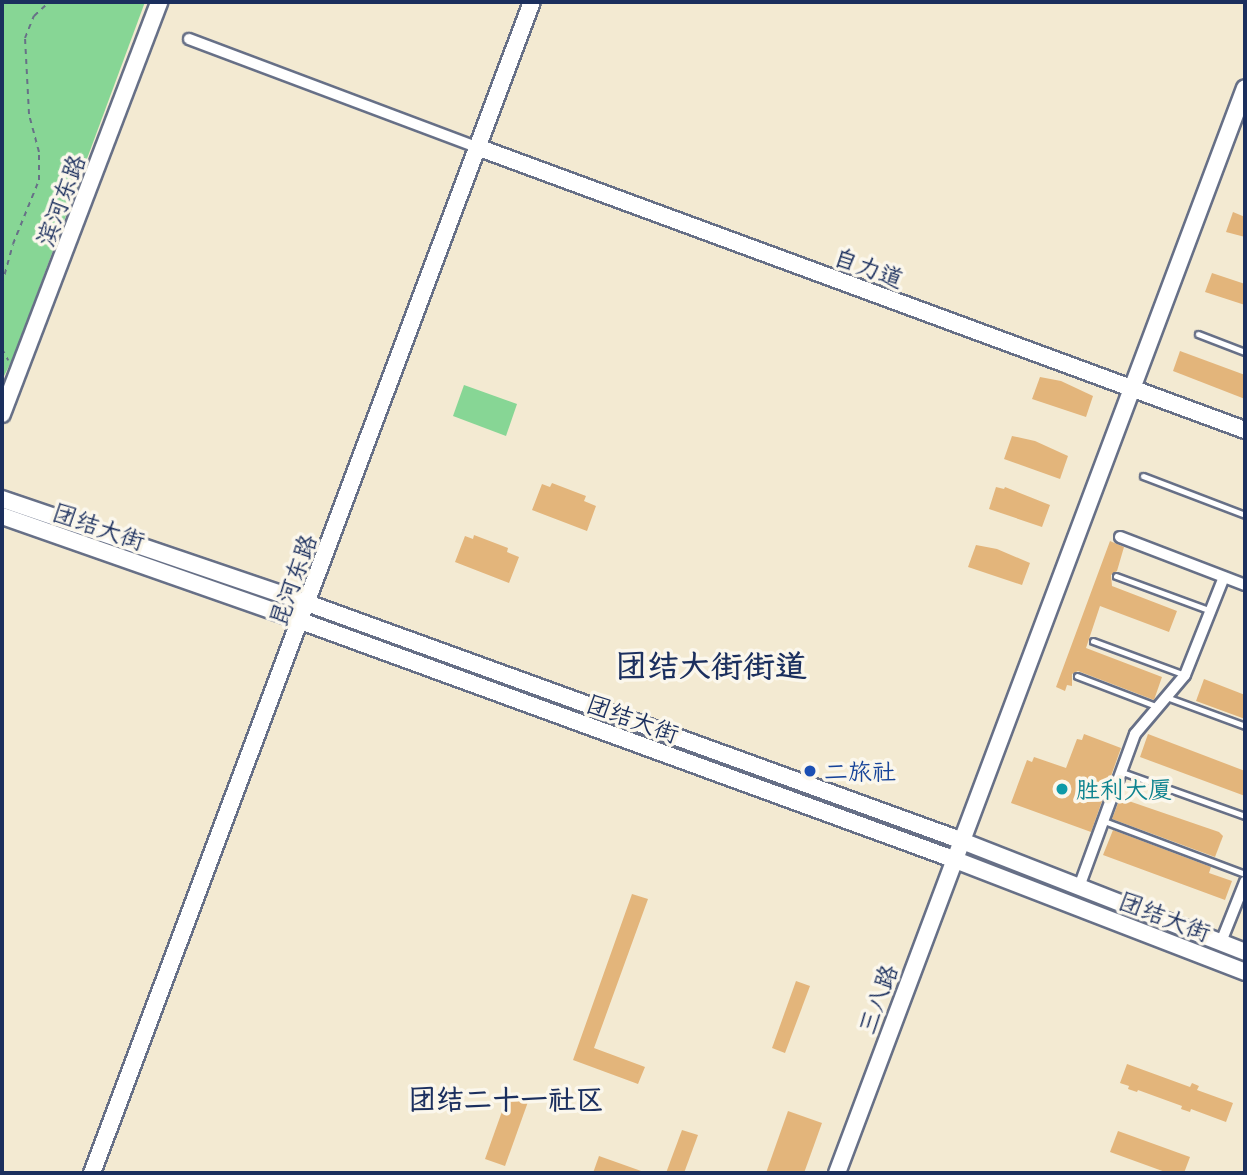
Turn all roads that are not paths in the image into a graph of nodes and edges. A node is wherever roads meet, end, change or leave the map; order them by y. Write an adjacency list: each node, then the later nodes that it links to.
1 (159, 2): 9 (main road, 滨河东路)
2 (531, 2): 5 (main road, 昆河东路)
3 (189, 39): 5 (street)
4 (1245, 88): 8 (main road, 三八路)
5 (477, 147): 8 (main road, 自力道); 19 (main road, 昆河东路)
6 (1198, 334): 7 (lane)
7 (1245, 352)
8 (1134, 388): 10 (main road, 自力道); 31 (main road, 三八路)
9 (2, 414)
10 (1245, 430)
11 (1143, 476): 13 (lane)
12 (2, 499): 19 (main road, 团结大街)
13 (1245, 515)
14 (2, 516): 21 (main road, 团结大街)
15 (1120, 537): 17 (street)
16 (1116, 576): 20 (lane)
17 (1224, 577): 18 (street); 20 (street)
18 (1245, 584)
19 (307, 603): 21 (main road, 昆河东路); 31 (main road, 团结大街)
20 (1211, 611): 23 (street)
21 (301, 621): 32 (main road, 团结大街); 39 (main road, 昆河东路)
22 (1093, 641): 23 (lane)
23 (1185, 675): 25 (street)
24 (1077, 676): 26 (lane)
25 (1169, 698): 26 (street); 27 (lane)
26 (1158, 707): 28 (street)
27 (1245, 726)
28 (1122, 772): 29 (lane); 30 (street)
29 (1245, 816)
30 (1104, 821): 33 (lane); 35 (street)
31 (961, 841): 32 (main road, 三八路); 35 (main road, 团结大街)
32 (954, 859): 38 (main road, 团结大街); 40 (main road, 三八路)
33 (1245, 874)
34 (1245, 882): 36 (street)
35 (1079, 887): 36 (main road, 团结大街)
36 (1221, 942): 37 (main road, 团结大街)
37 (1245, 952)
38 (1245, 972)
39 (92, 1173)
40 (837, 1173)

